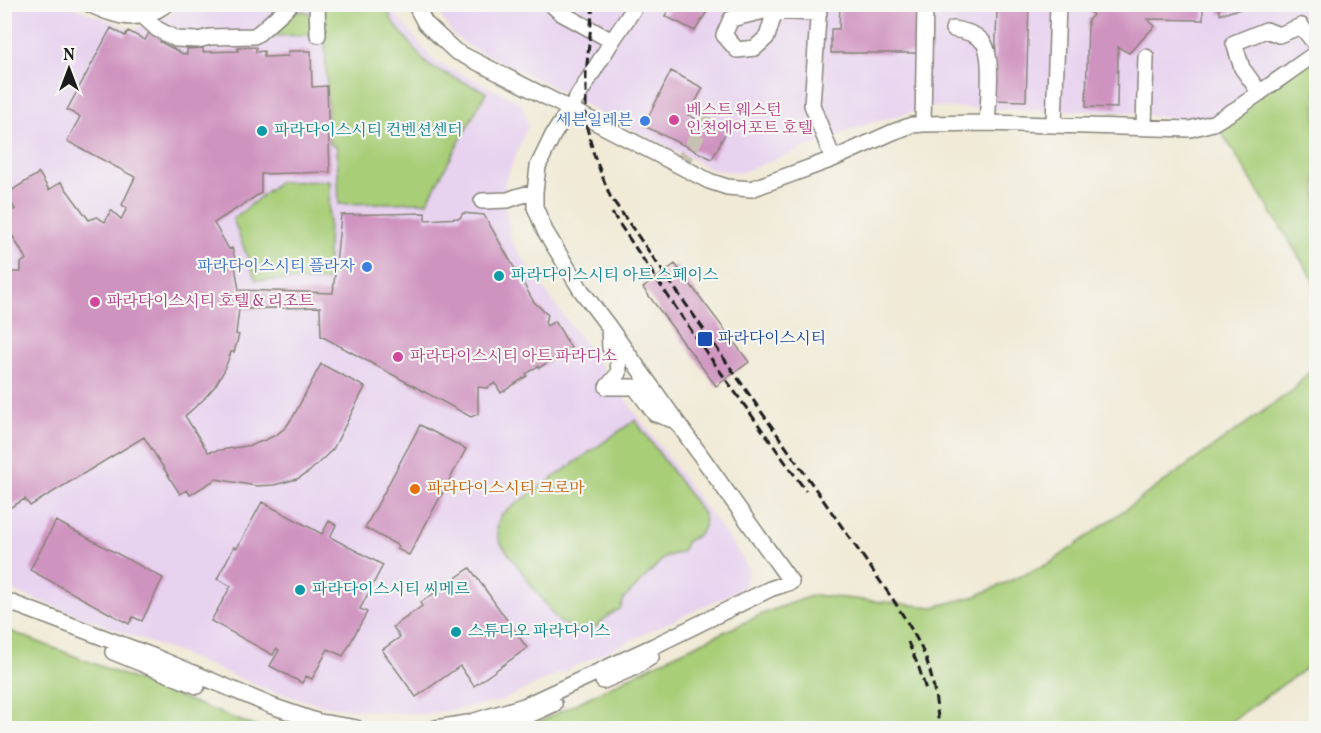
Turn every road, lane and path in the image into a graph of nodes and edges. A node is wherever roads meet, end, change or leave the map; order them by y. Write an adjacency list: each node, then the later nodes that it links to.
1 (89, 4): 12 (street)
2 (167, 4): 12 (street)
3 (291, 4): 12 (street)
4 (318, 4): 14 (street)
5 (415, 4): 20 (street)
6 (551, 4): 15 (street)
7 (637, 4): 15 (street)
8 (926, 4): 22 (street)
9 (1058, 4): 23 (street)
10 (819, 9): 11 (street); 25 (street)
11 (775, 12)
12 (144, 16)
13 (953, 29): 21 (street)
14 (318, 34)
15 (612, 41): 20 (street)
16 (1317, 45): 19 (street)
17 (1317, 53): 19 (street)
18 (1146, 57): 24 (street)
19 (1260, 93): 24 (street)
20 (570, 109): 25 (street); 26 (street)
21 (987, 123): 22 (street); 23 (street)
22 (922, 124): 25 (street)
23 (1054, 125): 24 (street)
24 (1144, 127)
25 (833, 159)
26 (535, 192): 27 (street); 28 (street)
27 (482, 201)
28 (609, 327): 29 (street); 29 (street)
29 (676, 421): 30 (street)
30 (791, 582): 35 (street); 36 (street)
31 (4, 600): 34 (street)
32 (4, 609): 33 (street)
33 (307, 729)
34 (356, 729)
35 (436, 729)
36 (490, 729)

